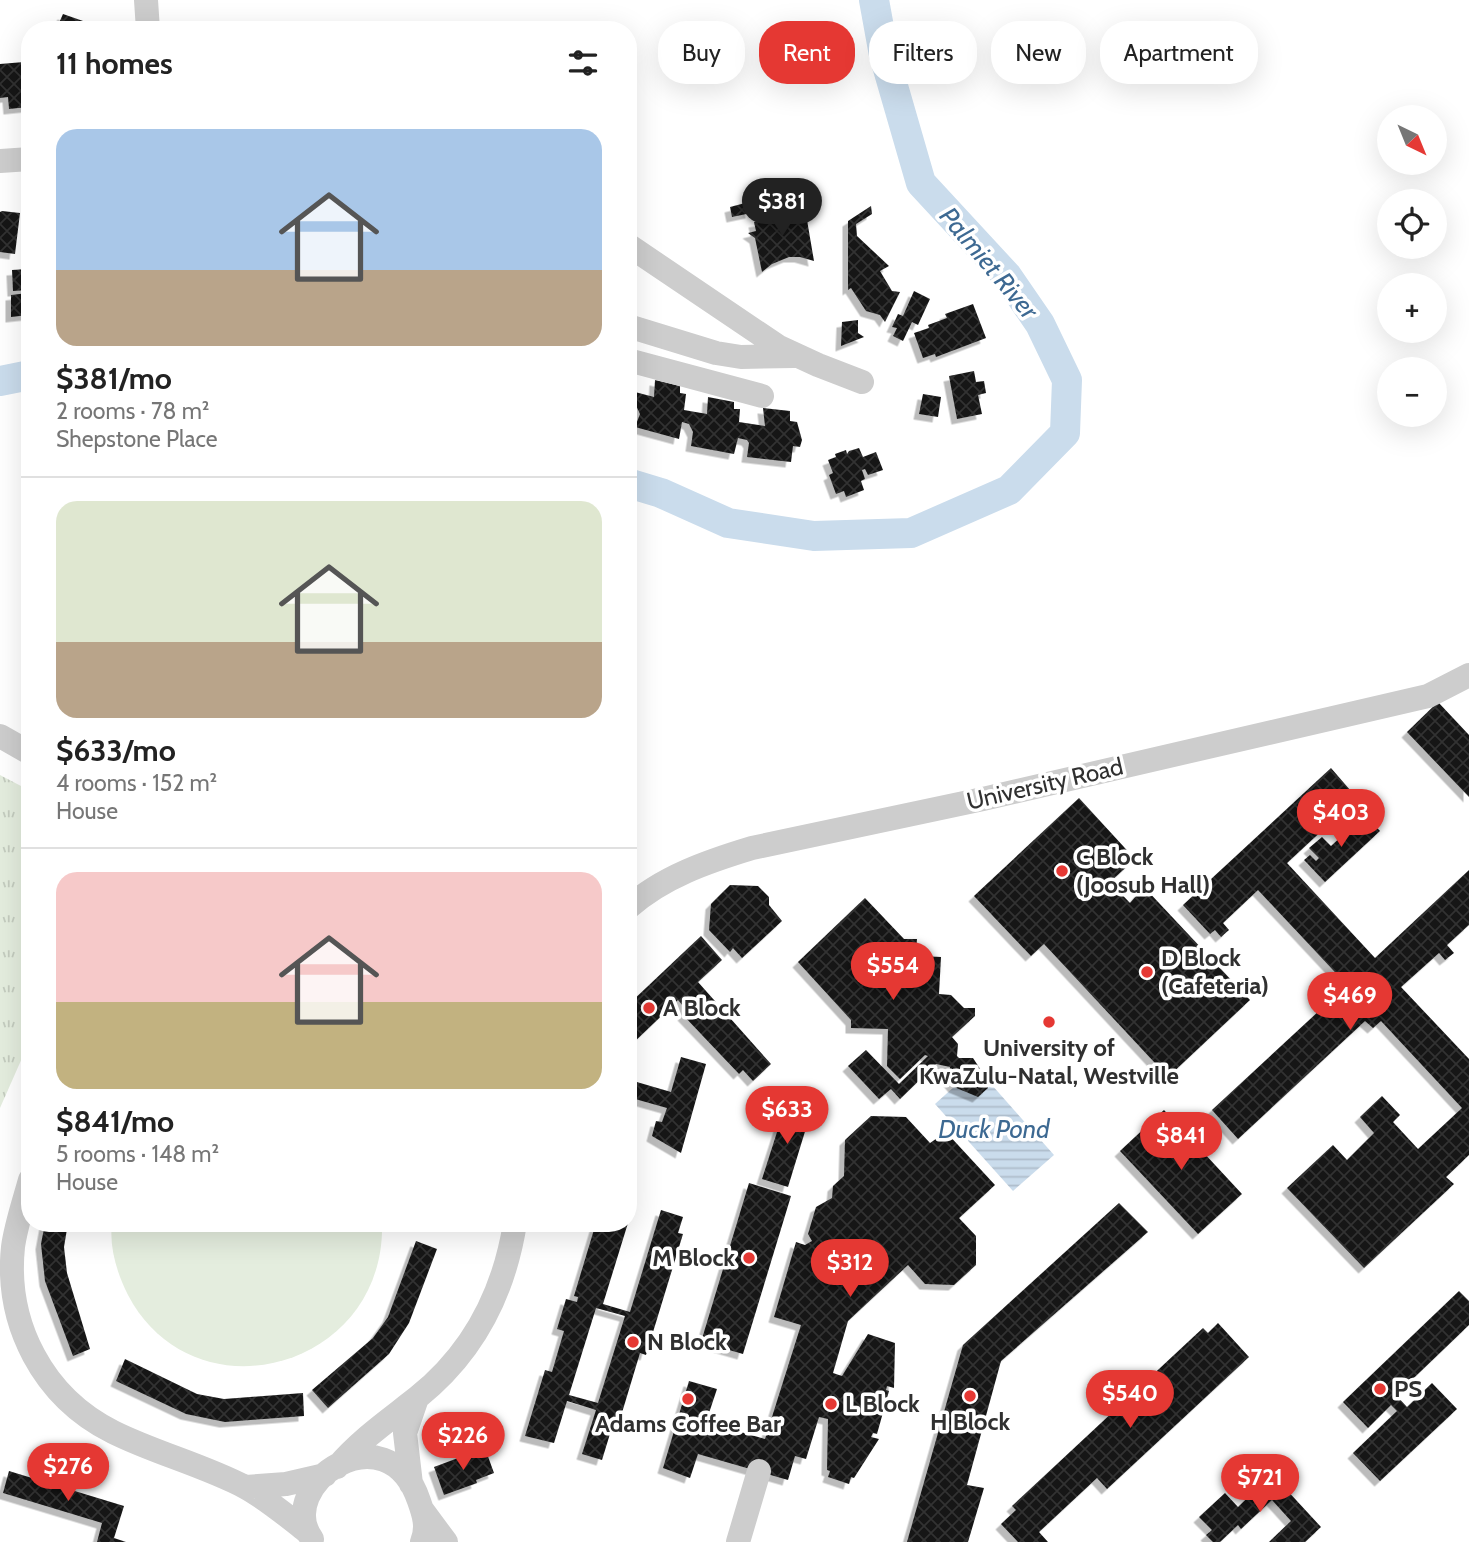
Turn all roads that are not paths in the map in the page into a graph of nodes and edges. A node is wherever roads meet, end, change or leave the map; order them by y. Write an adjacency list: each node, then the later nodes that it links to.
1 (146, 0): 2 (street)
2 (147, 21)
3 (21, 160): 4 (street)
4 (0, 161)
5 (637, 250): 7 (street)
6 (637, 329): 7 (street)
7 (795, 356): 9 (street)
8 (637, 362): 10 (street)
9 (862, 382)
10 (762, 397)
11 (1469, 675): 14 (street, University Road)
12 (0, 736): 13 (street)
13 (21, 747)
14 (637, 902)
15 (21, 1214): 21 (street)
16 (513, 1232): 17 (street)
17 (418, 1397): 18 (street); 20 (street)
18 (331, 1471): 20 (street); 21 (street); 23 (street)
19 (759, 1471): 26 (street)
20 (411, 1484): 22 (street)
21 (246, 1488): 23 (street)
22 (422, 1511): 24 (street); 25 (street)
23 (310, 1536)
24 (422, 1542)
25 (446, 1542)
26 (738, 1542)

